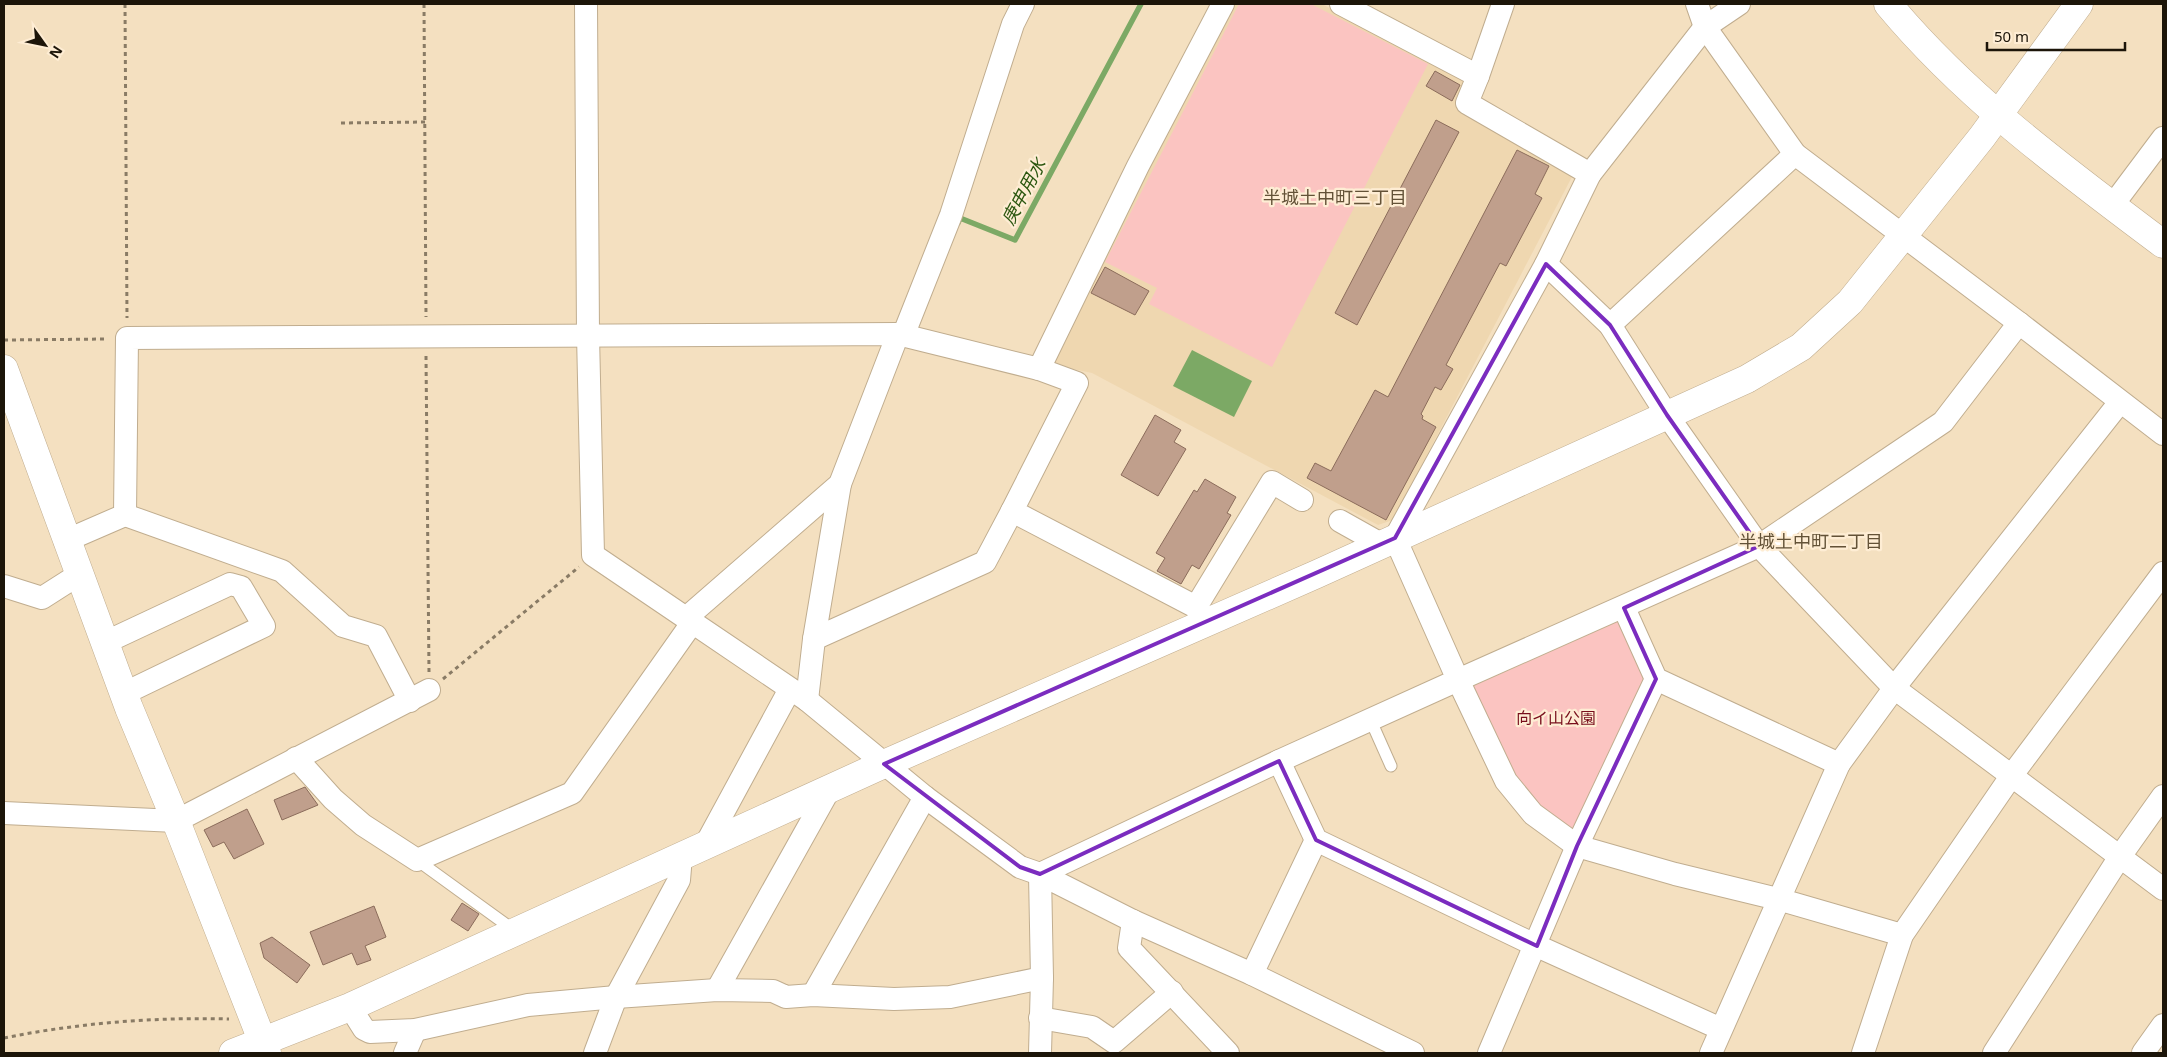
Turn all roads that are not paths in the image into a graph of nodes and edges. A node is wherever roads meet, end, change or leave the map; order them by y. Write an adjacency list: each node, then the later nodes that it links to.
1 (586, 4): 22 (street)
2 (1023, 4): 23 (street)
3 (1223, 4): 25 (street)
4 (1503, 4): 11 (street)
5 (1697, 4): 10 (street)
6 (1739, 4): 10 (street)
7 (1888, 4): 12 (street)
8 (2079, 4): 12 (street)
9 (1350, 6): 11 (street)
10 (1705, 27): 14 (street); 15 (street)
11 (1478, 76): 15 (street)
12 (1998, 115): 16 (street); 17 (street)
13 (2163, 138): 16 (street)
14 (1795, 154): 17 (street); 21 (street)
15 (1590, 174): 19 (street)
16 (2112, 206): 18 (street)
17 (1904, 237): 20 (street); 27 (street)
18 (2163, 244)
19 (1546, 264): 21 (street); 35 (street)
20 (2020, 324): 26 (street); 36 (street)
21 (1610, 325): 27 (street)
22 (588, 335): 23 (street); 32 (street); 42 (street)
23 (900, 335): 25 (street); 29 (street)
24 (4, 369): 34 (street)
25 (1039, 369): 31 (street)
26 (2120, 402): 28 (street); 47 (street)
27 (1666, 415): 35 (street); 36 (street)
28 (2163, 434)
29 (840, 484): 42 (street); 43 (street)
30 (1302, 500): 41 (street)
31 (1012, 511): 41 (street); 43 (street)
32 (125, 516): 34 (street); 51 (street)
33 (1340, 521): 35 (street)
34 (65, 541): 38 (street)
35 (1388, 541): 41 (street); 46 (street)
36 (1759, 546): 40 (street); 47 (street)
37 (2163, 573): 56 (street)
38 (78, 575): 39 (street); 44 (street)
39 (4, 586)
40 (1624, 608): 45 (street); 46 (street)
41 (1200, 615): 53 (street)
42 (689, 621): 49 (street); 67 (street)
43 (814, 638): 49 (street)
44 (104, 643): 48 (street); 48 (street)
45 (1656, 679): 54 (street); 64 (street)
46 (1458, 680): 50 (street); 64 (street)
47 (1894, 688): 54 (street); 56 (street)
48 (123, 694): 61 (street)
49 (798, 695): 53 (street); 63 (street)
50 (1371, 720): 52 (street); 55 (lane)
51 (296, 758): 61 (street); 67 (street)
52 (1279, 761): 62 (street); 68 (street)
53 (884, 764): 57 (street); 59 (street)
54 (1839, 764): 70 (street)
55 (1391, 766)
56 (2012, 775): 66 (street); 73 (street)
57 (829, 790): 63 (street); 77 (street)
58 (2163, 796): 66 (street)
59 (925, 797): 68 (street); 79 (street)
60 (4, 813): 61 (street)
61 (176, 821): 86 (street)
62 (1316, 840): 74 (street); 75 (street)
63 (706, 844): 65 (street)
64 (1578, 846): 70 (street); 74 (street)
65 (681, 856): 72 (street); 80 (street)
66 (2121, 856): 69 (street); 96 (street)
67 (417, 860): 72 (lane)
68 (1040, 874): 71 (street); 76 (street)
69 (2163, 889)
70 (1778, 900): 73 (street); 84 (street)
71 (1132, 921): 75 (street); 78 (street)
72 (515, 931): 81 (street)
73 (1902, 935): 95 (street)
74 (1537, 946): 84 (street); 93 (street)
75 (1252, 974): 92 (street)
76 (1042, 978): 79 (street); 82 (street)
77 (717, 990): 79 (street); 80 (street)
78 (1172, 992): 82 (street); 91 (street)
79 (813, 995)
80 (616, 997): 85 (street); 89 (street)
81 (350, 1007): 85 (street); 86 (street)
82 (1040, 1018): 90 (street)
83 (2163, 1025): 97 (street)
84 (1721, 1029): 94 (street)
85 (415, 1030): 88 (street)
86 (261, 1038): 87 (street)
87 (233, 1053)
88 (405, 1053)
89 (595, 1053)
90 (1040, 1053)
91 (1228, 1053)
92 (1413, 1053)
93 (1489, 1053)
94 (1711, 1053)
95 (1864, 1053)
96 (1994, 1053)
97 (2142, 1053)

